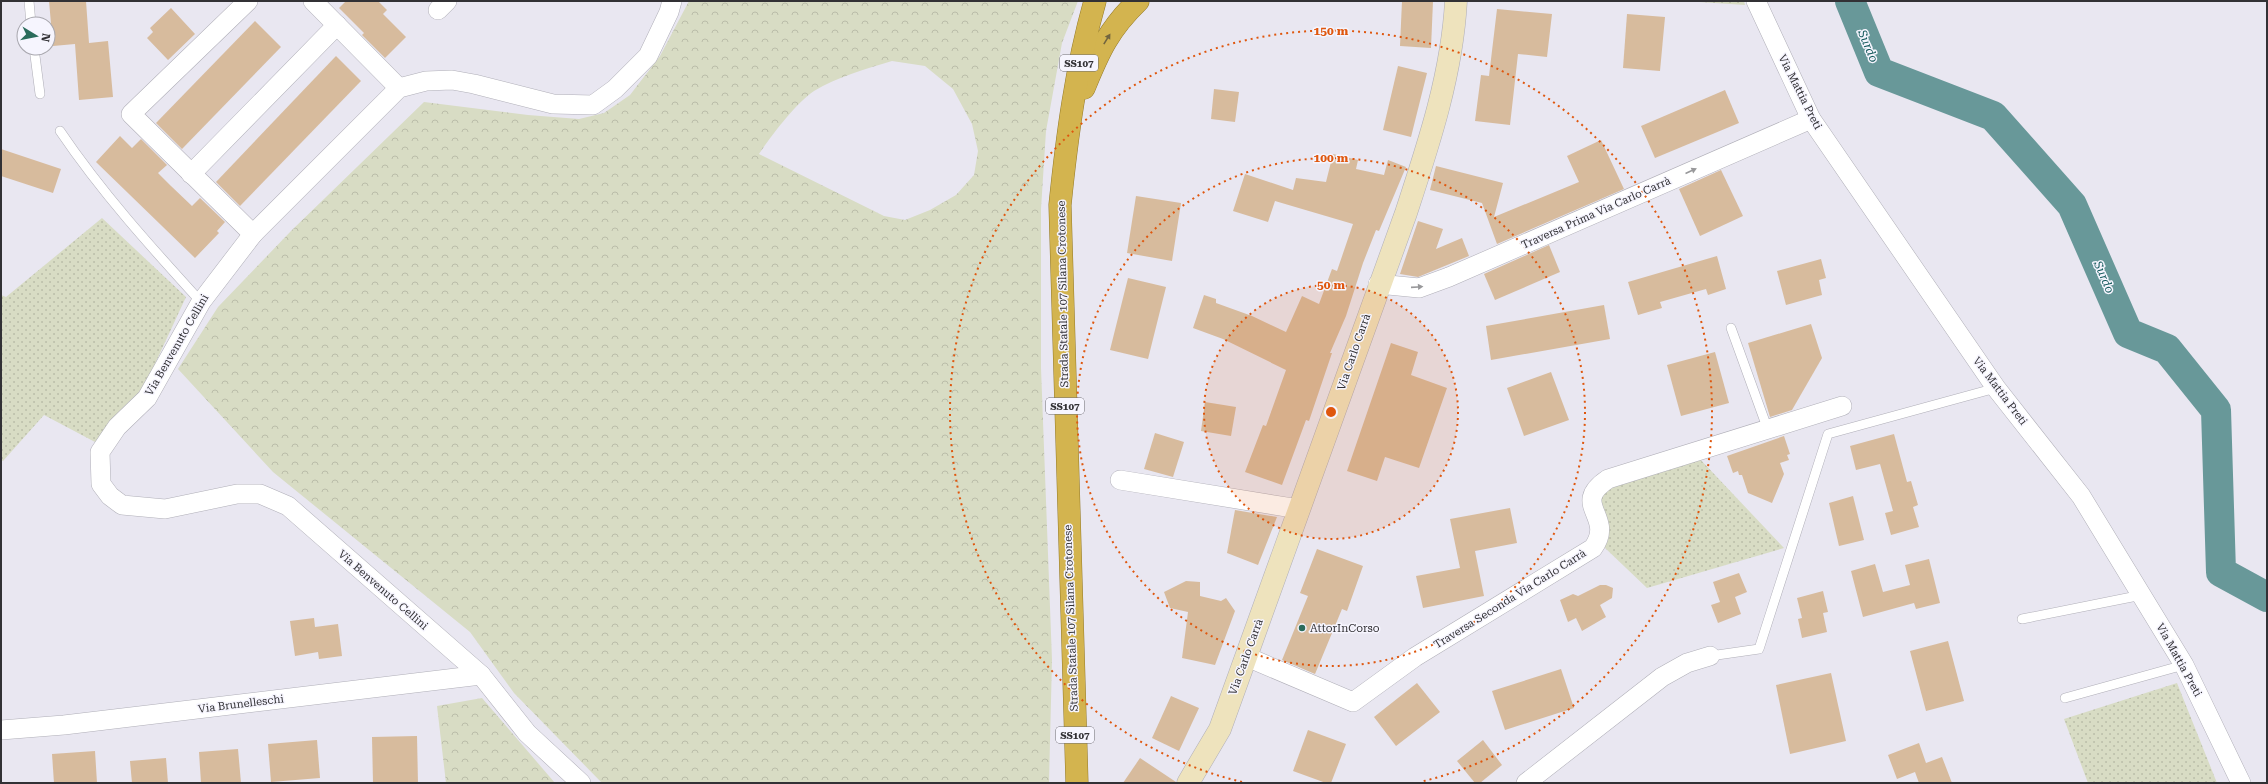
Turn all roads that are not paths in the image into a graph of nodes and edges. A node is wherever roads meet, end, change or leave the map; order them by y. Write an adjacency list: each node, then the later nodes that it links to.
1 (29, 1): 9 (lane)
2 (248, 1): 17 (street)
3 (313, 1): 10 (street)
4 (672, 1): 12 (street)
5 (1095, 1): 15 (highway, Strada Statale 107 Silana Crotonese / SS107)
6 (1138, 1): 15 (highway, one-way to 6)
7 (1456, 1): 19 (main road, Via Carlo Carrà)
8 (1756, 1): 14 (street, Via Mattia Preti)
9 (30, 16)
10 (337, 25): 12 (street); 17 (street)
11 (35, 56): 13 (lane)
12 (399, 88): 18 (street, Via Benvenuto Cellini)
13 (40, 94)
14 (1811, 119): 19 (street, Traversa Prima Via Carlo Carrà, one-way to 14); 22 (street, Via Mattia Preti)
15 (1068, 126): 33 (highway, Strada Statale 107 Silana Crotonese / SS107)
16 (60, 131): 20 (lane)
17 (191, 174): 18 (street)
18 (253, 234): 20 (street, Via Benvenuto Cellini)
19 (1378, 284): 26 (main road, Via Carlo Carrà)
20 (201, 302): 32 (street, Via Benvenuto Cellini)
21 (1731, 328): 24 (lane)
22 (1996, 388): 27 (street, Via Mattia Preti); 29 (lane)
23 (1842, 406): 24 (street, Traversa Seconda Via Carlo Carrà)
24 (1768, 430): 30 (street, Traversa Seconda Via Carlo Carrà)
25 (1120, 480): 26 (street)
26 (1299, 509): 30 (main road, Via Carlo Carrà)
27 (2142, 595): 28 (lane); 31 (street, Via Mattia Preti)
28 (2022, 619)
29 (1710, 656): 40 (street)
30 (1247, 657): 39 (main road, Via Carlo Carrà)
31 (2184, 665): 34 (lane); 41 (street, Via Mattia Preti)
32 (481, 676): 35 (street, Via Brunelleschi); 36 (street, Via Benvenuto Cellini)
33 (1073, 687): 37 (highway); 38 (highway, Strada Statale 107 Silana Crotonese / SS107)
34 (2065, 698)
35 (1, 730)
36 (581, 783)
37 (1069, 783)
38 (1077, 783)
39 (1188, 783)
40 (1526, 783)
41 (2241, 783)

